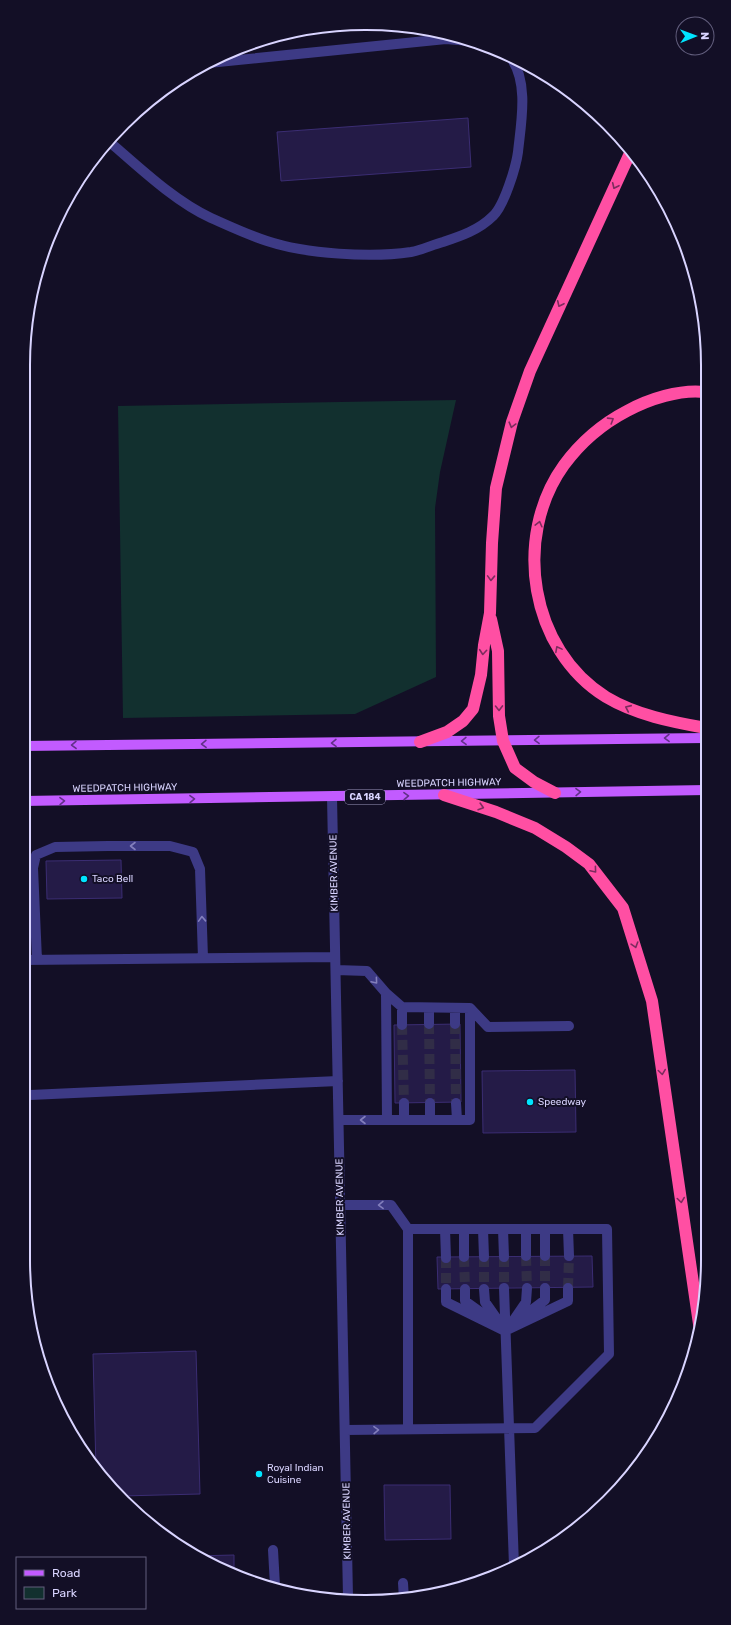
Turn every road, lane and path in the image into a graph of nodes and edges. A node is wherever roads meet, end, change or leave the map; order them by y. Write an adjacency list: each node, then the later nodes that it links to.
1 (444, 39): 2 (street)
2 (225, 61)
3 (516, 66): 4 (street)
4 (113, 144)
5 (628, 157): 7 (highway, one-way to 7)
6 (701, 392): 8 (highway, one-way to 6)
7 (490, 613): 10 (highway, one-way to 10); 11 (highway, one-way to 11)
8 (701, 727)
9 (701, 738): 10 (main road, one-way to 10)
10 (503, 741): 11 (main road, one-way to 11); 14 (highway)
11 (420, 742): 12 (main road, one-way to 12)
12 (30, 746)
13 (701, 790): 14 (main road, WEEDPATCH HIGHWAY / CA 184, one-way to 13)
14 (555, 793): 15 (main road, WEEDPATCH HIGHWAY / CA 184)
15 (444, 795): 16 (main road, WEEDPATCH HIGHWAY / CA 184, one-way to 15); 65 (highway, one-way to 65)
16 (332, 797): 17 (main road, WEEDPATCH HIGHWAY / CA 184, one-way to 16); 18 (street, KIMBER AVENUE)
17 (30, 801)
18 (335, 957): 19 (street); 22 (street, KIMBER AVENUE)
19 (203, 958): 21 (street); 21 (street, one-way to 21)
20 (30, 960): 21 (street)
21 (37, 960)
22 (336, 970): 23 (street, one-way to 23); 32 (street, KIMBER AVENUE)
23 (386, 993): 24 (street); 38 (street)
24 (402, 1007): 25 (street); 30 (street)
25 (429, 1008): 26 (street); 28 (street)
26 (455, 1008): 27 (street); 29 (street)
27 (470, 1008): 31 (street); 41 (street)
28 (430, 1024)
29 (455, 1024)
30 (402, 1025)
31 (569, 1026)
32 (338, 1081): 33 (street); 37 (street, KIMBER AVENUE)
33 (30, 1095)
34 (404, 1103): 39 (street)
35 (430, 1103): 40 (street)
36 (456, 1103): 41 (street)
37 (339, 1120): 38 (street, one-way to 37); 42 (street, KIMBER AVENUE)
38 (387, 1120): 39 (street)
39 (404, 1120): 40 (street)
40 (430, 1120): 41 (street)
41 (457, 1120)
42 (341, 1205): 43 (street, one-way to 42); 69 (street, KIMBER AVENUE)
43 (408, 1229): 44 (street); 67 (street)
44 (445, 1229): 45 (street); 57 (street)
45 (464, 1229): 46 (street); 54 (street)
46 (483, 1229): 47 (street); 55 (street)
47 (503, 1229): 48 (street); 56 (street)
48 (526, 1229): 49 (street); 51 (street)
49 (544, 1229): 50 (street); 52 (street)
50 (568, 1229): 53 (street); 68 (street)
51 (526, 1256)
52 (545, 1256)
53 (568, 1256)
54 (464, 1257)
55 (484, 1257)
56 (504, 1257)
57 (446, 1258)
58 (504, 1288): 66 (street)
59 (527, 1288): 66 (street)
60 (545, 1288): 66 (street)
61 (568, 1288): 66 (street)
62 (446, 1289): 66 (street)
63 (465, 1289): 66 (street)
64 (484, 1289): 66 (street)
65 (697, 1310)
66 (505, 1330): 68 (street)
67 (408, 1429): 68 (street); 69 (street, one-way to 67)
68 (509, 1429): 71 (street)
69 (345, 1430): 75 (street, KIMBER AVENUE)
70 (273, 1550): 72 (street)
71 (514, 1560)
72 (275, 1583)
73 (403, 1583): 74 (street)
74 (404, 1592)
75 (348, 1594)

